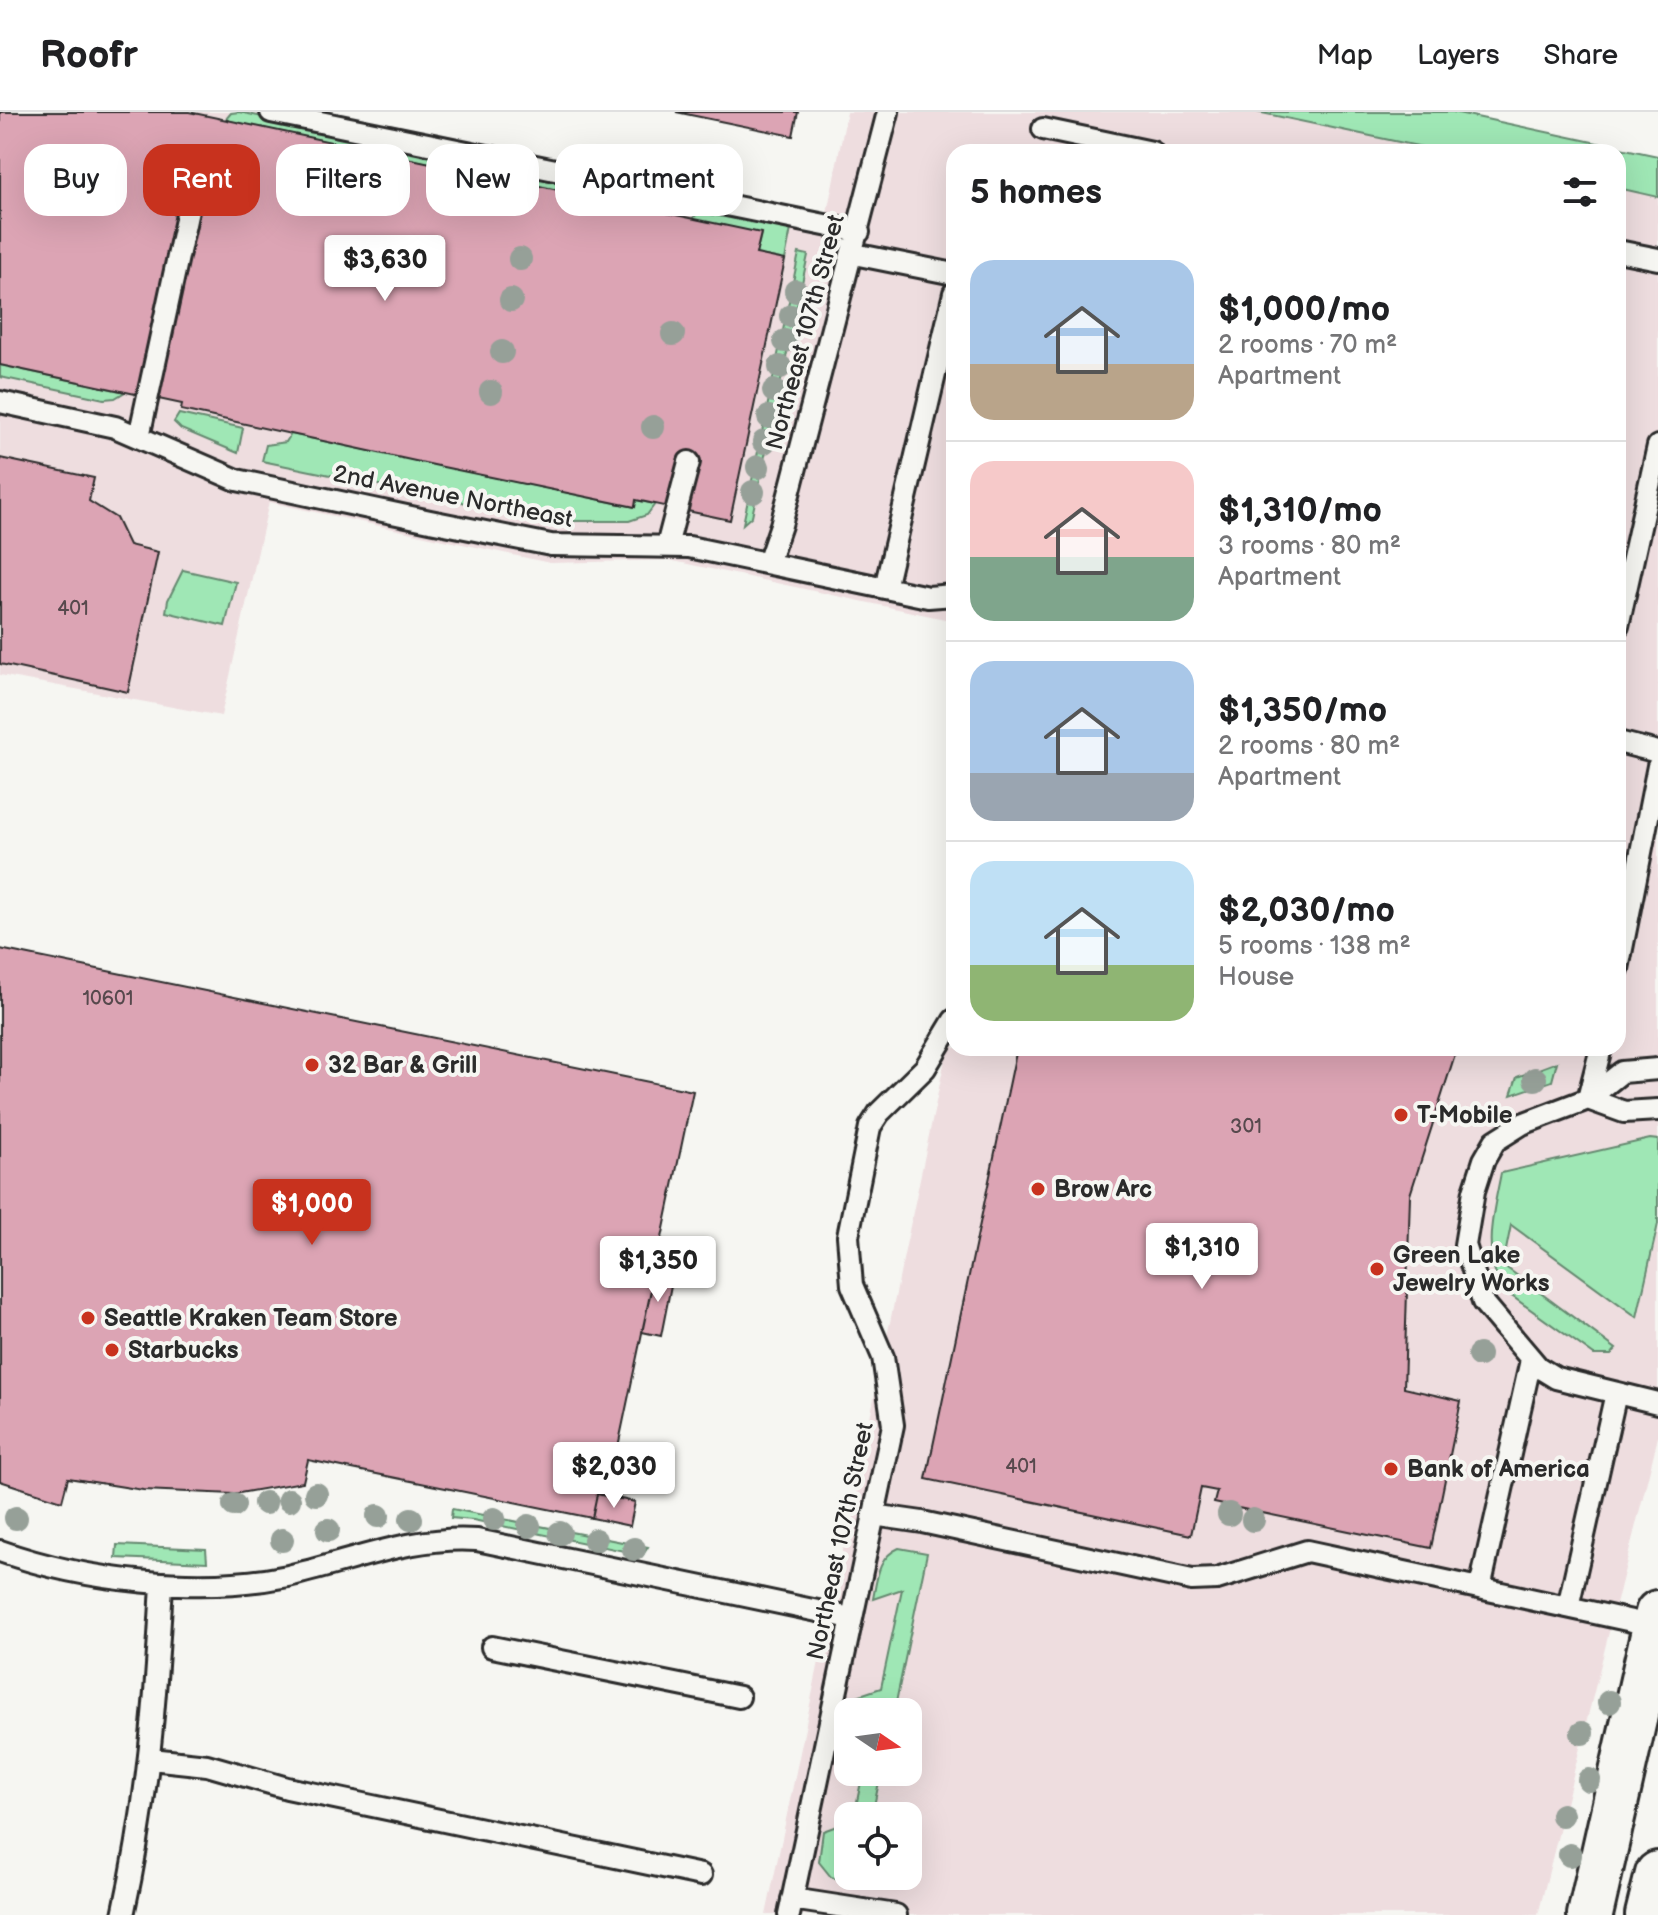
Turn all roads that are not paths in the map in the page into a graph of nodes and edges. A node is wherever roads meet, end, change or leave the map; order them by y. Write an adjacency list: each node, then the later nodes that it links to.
1 (271, 112): 6 (lane)
2 (888, 112): 6 (lane, Northeast 107th Street)
3 (1043, 129): 4 (lane)
4 (1114, 144)
5 (187, 216): 13 (lane)
6 (859, 232): 8 (lane, Northeast 107th Street)
7 (1626, 253): 9 (lane)
8 (854, 254): 10 (lane); 18 (lane, Northeast 107th Street)
9 (1658, 259)
10 (946, 272)
11 (946, 327): 19 (lane)
12 (0, 402): 13 (lane, 2nd Avenue Northeast)
13 (139, 437): 17 (lane, 2nd Avenue Northeast)
14 (1658, 446): 16 (lane)
15 (689, 462): 17 (lane)
16 (1656, 468): 20 (lane)
17 (667, 546): 18 (lane, 2nd Avenue Northeast)
18 (768, 563): 19 (lane, 2nd Avenue Northeast)
19 (885, 588): 21 (lane, 2nd Avenue Northeast)
20 (1626, 593)
21 (946, 596)
22 (1626, 744): 23 (lane)
23 (1658, 752)
24 (1658, 766): 25 (lane)
25 (1626, 928)
26 (946, 1033): 34 (lane, Northeast 107th Street)
27 (1599, 1056): 29 (lane)
28 (1658, 1069): 29 (lane)
29 (1588, 1099): 30 (lane); 31 (lane)
30 (1658, 1110)
31 (1531, 1360): 32 (lane); 37 (lane)
32 (1616, 1393): 33 (lane); 38 (lane)
33 (1658, 1403)
34 (873, 1515): 37 (lane); 39 (lane, Northeast 107th Street)
35 (0, 1551): 36 (lane)
36 (162, 1584): 39 (lane); 43 (lane)
37 (1480, 1588): 38 (lane)
38 (1568, 1607): 40 (lane)
39 (851, 1618): 46 (lane, Northeast 107th Street)
40 (1656, 1619): 49 (main road)
41 (492, 1647): 42 (lane)
42 (739, 1697)
43 (151, 1759): 45 (lane); 47 (lane)
44 (1658, 1874): 50 (main road)
45 (701, 1875)
46 (790, 1907): 48 (lane)
47 (123, 1915)
48 (896, 1915)
49 (1590, 1915)
50 (1648, 1915)

